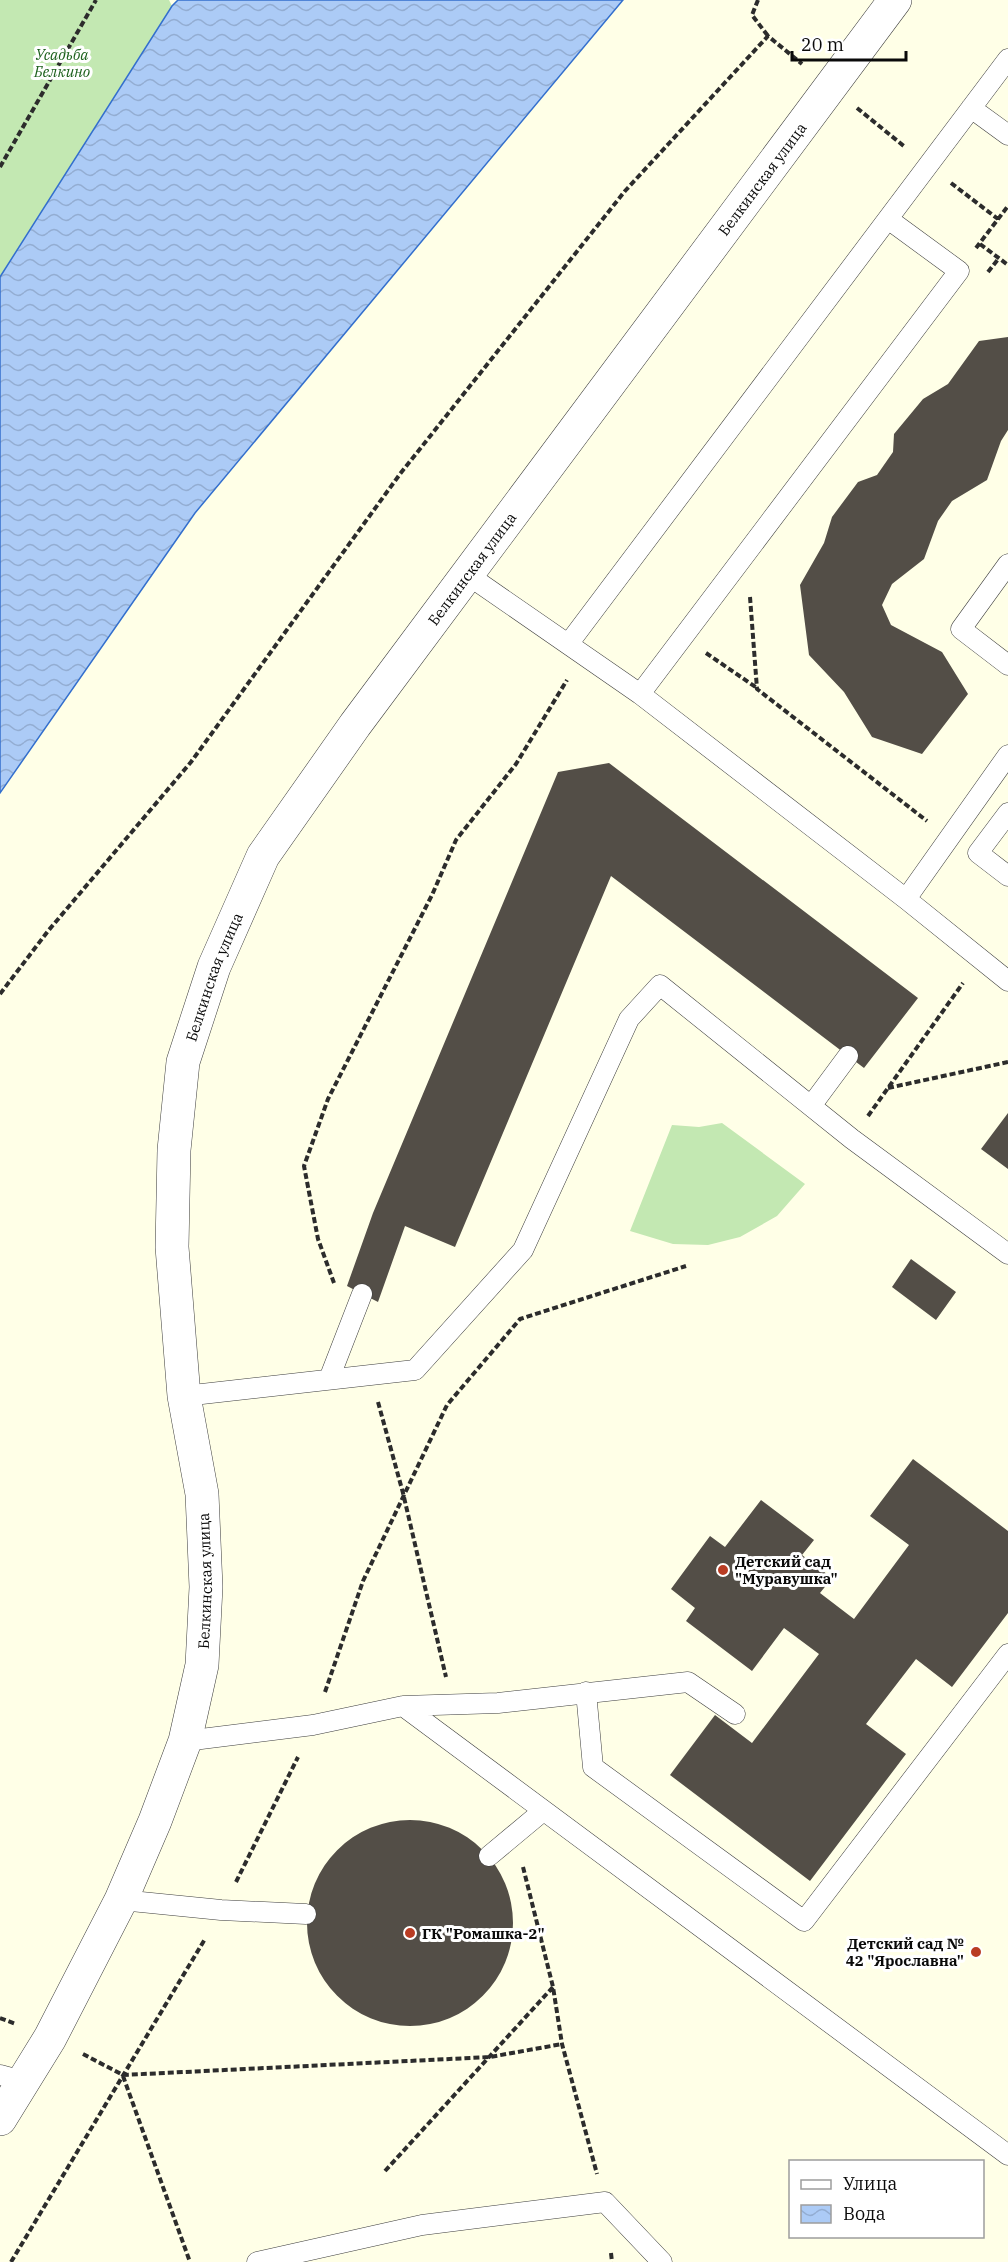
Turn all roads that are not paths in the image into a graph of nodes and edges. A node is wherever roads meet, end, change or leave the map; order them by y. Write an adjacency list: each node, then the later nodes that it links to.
1 (895, 0): 7 (street, Белкинская улица)
2 (1008, 59): 3 (lane)
3 (971, 108): 4 (lane); 5 (lane)
4 (1008, 135)
5 (888, 219): 8 (lane); 10 (lane)
6 (1008, 564): 9 (lane)
7 (468, 575): 8 (lane); 21 (street, Белкинская улица)
8 (576, 648): 10 (lane)
9 (1008, 665)
10 (640, 694): 14 (lane)
11 (1008, 755): 14 (lane)
12 (1008, 813): 13 (lane)
13 (1008, 876)
14 (906, 899): 15 (lane)
15 (1008, 981)
16 (848, 1056): 17 (lane)
17 (811, 1106): 18 (lane); 20 (lane)
18 (1008, 1254)
19 (362, 1294): 20 (lane)
20 (328, 1379): 21 (lane)
21 (184, 1396): 26 (street, Белкинская улица)
22 (1008, 1654): 23 (lane)
23 (586, 1692): 24 (lane); 25 (lane)
24 (403, 1706): 26 (lane); 27 (lane)
25 (735, 1714)
26 (185, 1741): 29 (street, Белкинская улица)
27 (543, 1811): 28 (lane); 33 (lane)
28 (489, 1856)
29 (121, 1900): 30 (lane); 31 (street, Белкинская улица)
30 (306, 1914)
31 (11, 2078): 32 (street, Белкинская улица)
32 (0, 2119)
33 (1008, 2154)
34 (257, 2262): 35 (lane)
35 (662, 2262)

